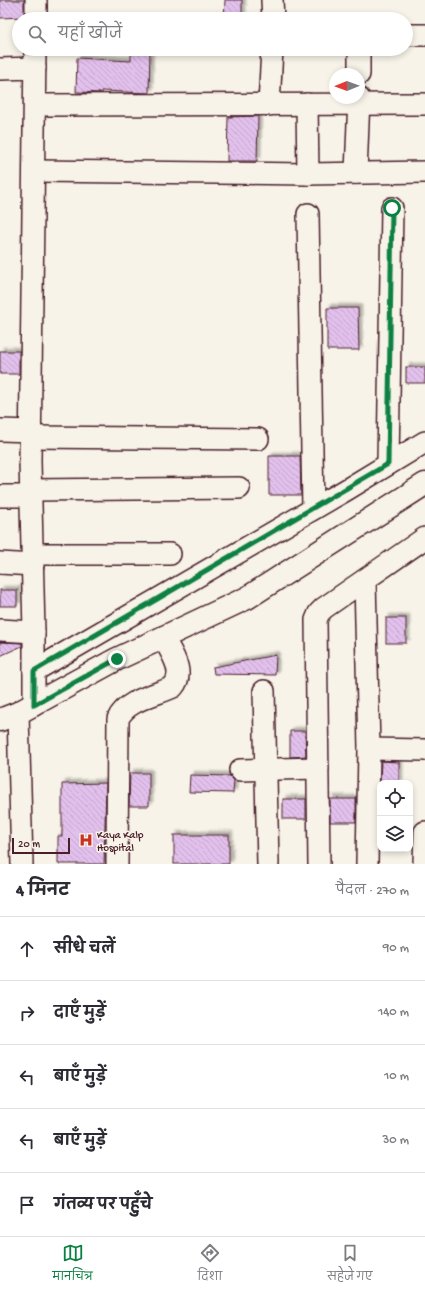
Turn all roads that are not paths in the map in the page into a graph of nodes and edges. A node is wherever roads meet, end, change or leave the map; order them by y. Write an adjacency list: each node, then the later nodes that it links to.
1 (36, 0): 3 (street)
2 (272, 0): 4 (street)
3 (36, 12)
4 (273, 12)
5 (413, 34): 6 (street)
6 (425, 35)
7 (272, 56): 18 (street)
8 (359, 56): 10 (street)
9 (35, 59): 11 (street); 17 (street)
10 (359, 68)
11 (0, 69)
12 (365, 101): 16 (street)
13 (329, 103): 14 (street)
14 (307, 104): 18 (street); 22 (street)
15 (359, 104): 21 (street)
16 (425, 104)
17 (35, 105): 18 (street); 19 (street)
18 (269, 105)
19 (35, 171): 22 (street); 26 (street)
20 (425, 172): 21 (street)
21 (356, 173): 22 (street)
22 (308, 174)
23 (392, 208): 29 (street)
24 (308, 214): 34 (street)
25 (0, 430): 26 (street)
26 (32, 434): 27 (street); 32 (street)
27 (258, 439)
28 (425, 442): 29 (street)
29 (388, 464): 34 (street)
30 (425, 484): 42 (street)
31 (239, 488): 32 (street)
32 (31, 493): 33 (street); 37 (street)
33 (0, 496)
34 (313, 509): 43 (street)
35 (425, 538): 39 (street)
36 (170, 554): 37 (street)
37 (33, 559): 38 (street); 41 (street)
38 (0, 564)
39 (365, 594): 46 (street); 48 (street)
40 (0, 630): 41 (street)
41 (34, 632): 43 (street)
42 (163, 637): 45 (street); 53 (street)
43 (34, 671): 45 (street)
44 (264, 691): 49 (street)
45 (17, 713): 52 (street)
46 (369, 749): 47 (street); 56 (street)
47 (425, 750)
48 (318, 768): 49 (street); 55 (street)
49 (266, 769): 50 (street); 54 (street)
50 (240, 770)
51 (425, 832): 57 (street)
52 (22, 864)
53 (117, 864)
54 (268, 864)
55 (319, 864)
56 (367, 864)
57 (424, 864)

